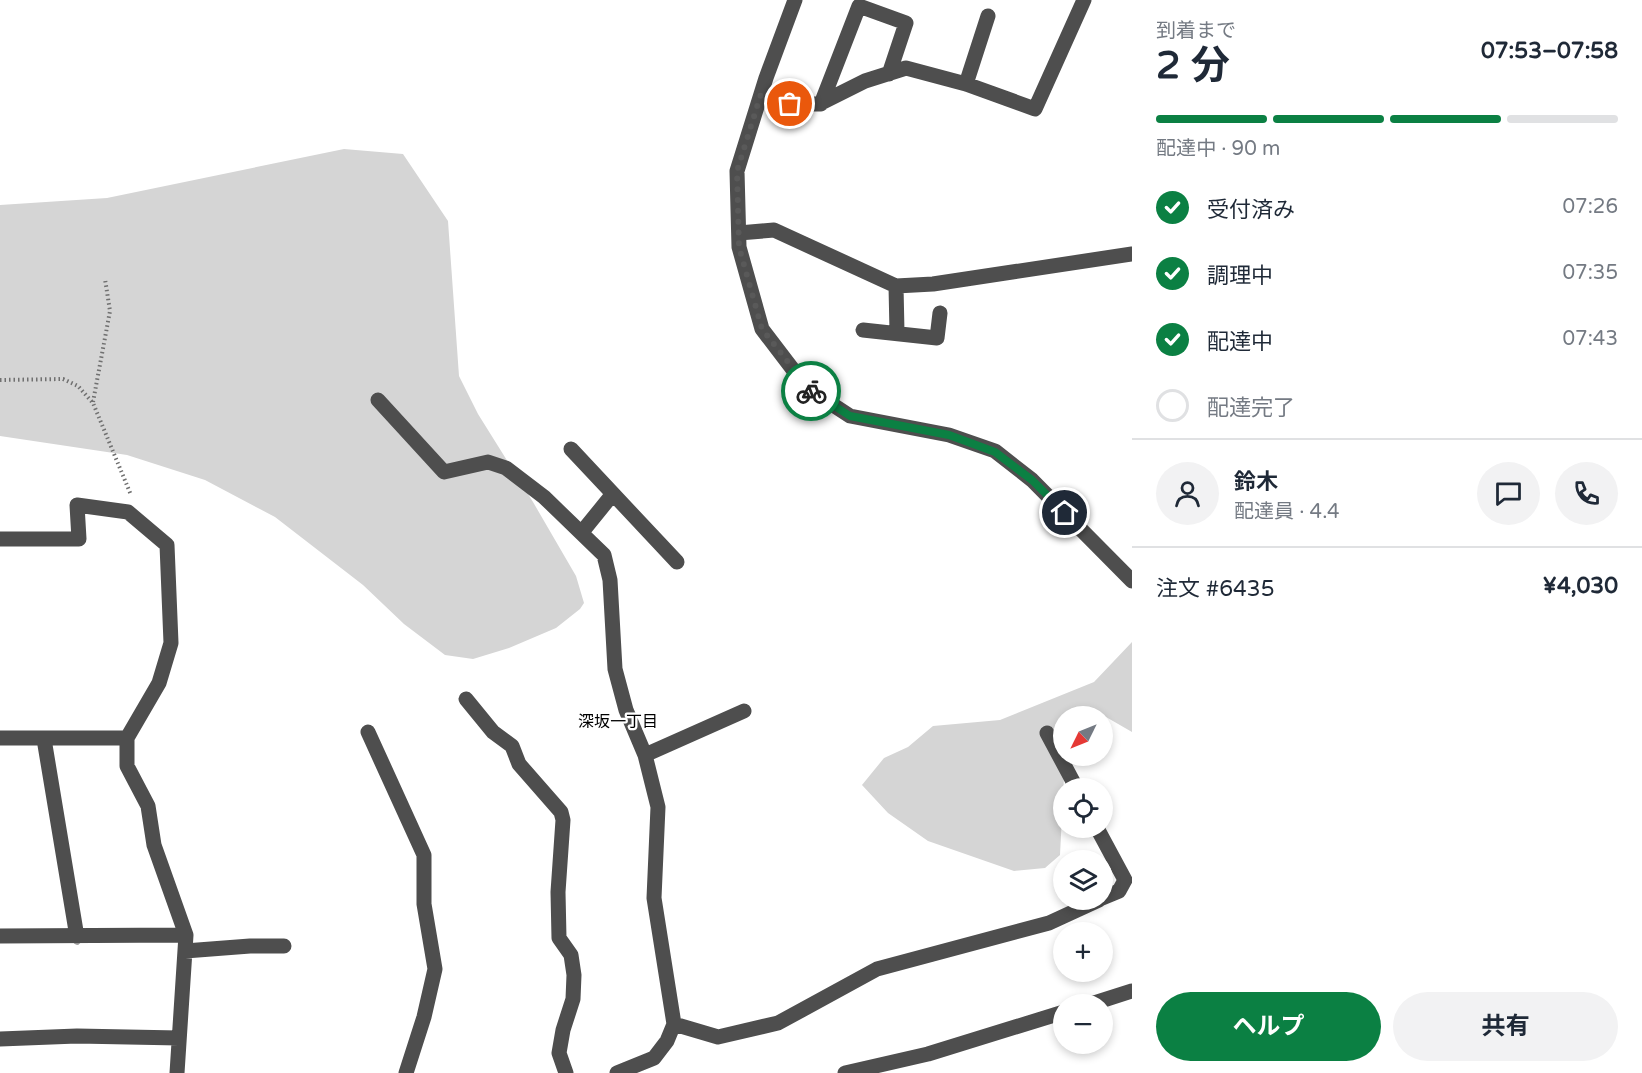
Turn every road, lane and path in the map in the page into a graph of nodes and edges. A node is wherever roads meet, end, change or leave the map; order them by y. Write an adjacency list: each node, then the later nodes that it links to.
1 (795, 0): 6 (street)
2 (1084, 0): 5 (street)
3 (988, 16): 5 (street)
4 (889, 74): 5 (street); 7 (street); 7 (street)
5 (966, 84)
6 (761, 94): 7 (street); 8 (street)
7 (820, 104)
8 (738, 233): 11 (street); 24 (street)
9 (1132, 254): 11 (street)
10 (105, 279): 17 (path)
11 (896, 286): 14 (street)
12 (940, 313): 14 (street)
13 (863, 330): 14 (street)
14 (897, 332)
15 (0, 380): 17 (path)
16 (378, 400): 21 (street)
17 (93, 403): 20 (path)
18 (571, 449): 19 (street)
19 (612, 495): 21 (street); 23 (street)
20 (128, 512): 22 (street); 30 (street)
21 (582, 531): 32 (street)
22 (0, 539)
23 (677, 562)
24 (1132, 581)
25 (466, 699): 50 (street)
26 (744, 711): 32 (street)
27 (368, 732): 49 (street)
28 (1047, 733): 33 (street)
29 (0, 738): 31 (street)
30 (127, 738): 31 (street); 37 (street)
31 (44, 739): 39 (street)
32 (645, 755): 45 (street)
33 (1071, 778)
34 (1113, 857): 35 (street)
35 (1113, 894)
36 (1077, 910): 45 (street)
37 (186, 935): 39 (street); 41 (street)
38 (0, 936): 39 (street)
39 (77, 937)
40 (284, 946): 41 (street)
41 (185, 951): 46 (street)
42 (1132, 992): 43 (street)
43 (1113, 998)
44 (1053, 1015): 52 (street)
45 (675, 1024): 51 (street)
46 (179, 1038): 47 (street); 48 (street)
47 (0, 1039)
48 (177, 1073)
49 (406, 1073)
50 (566, 1073)
51 (617, 1073)
52 (845, 1073)

